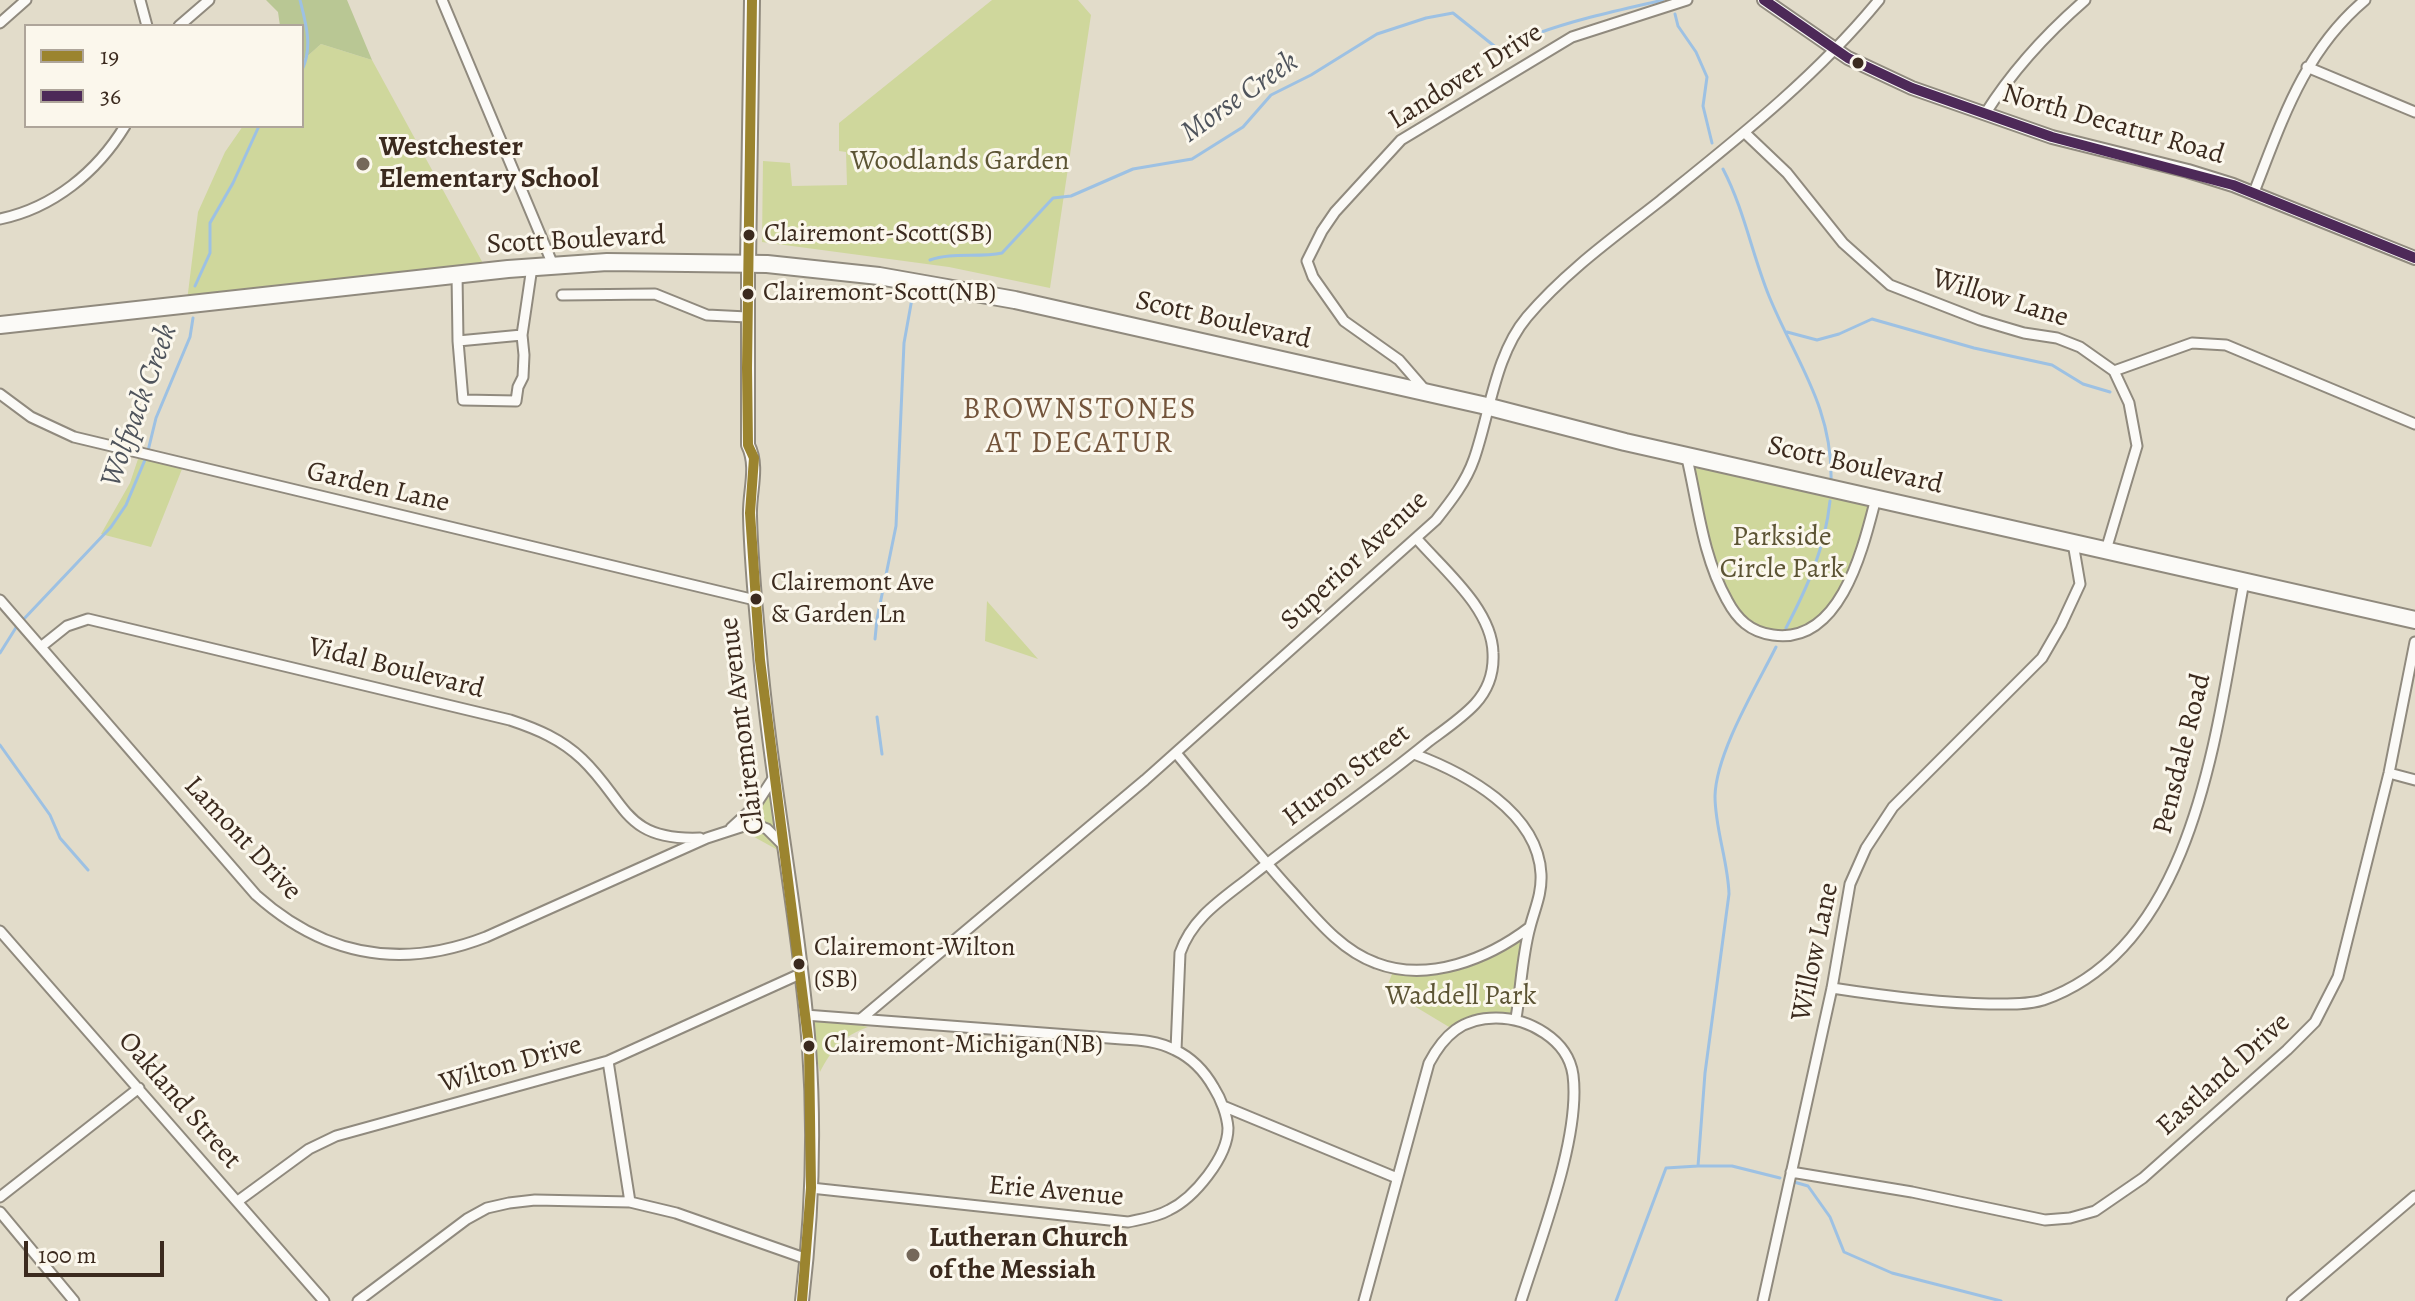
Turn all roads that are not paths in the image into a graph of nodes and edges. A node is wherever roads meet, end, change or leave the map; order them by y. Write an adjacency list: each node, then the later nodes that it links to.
1 (26, 0): 11 (street)
2 (140, 0): 12 (street)
3 (209, 0): 13 (street)
4 (442, 0): 24 (street)
5 (752, 0): 23 (main road, Clairemont Avenue)
6 (1687, 0): 33 (street, Landover Drive)
7 (1764, 0): 14 (main road, North Decatur Road)
8 (1879, 0): 14 (street, Superior Avenue)
9 (2085, 0): 17 (street)
10 (2365, 0): 15 (street)
11 (0, 23)
12 (146, 24)
13 (181, 24)
14 (1834, 50): 17 (main road, North Decatur Road); 19 (street, Superior Avenue)
15 (2307, 67): 16 (street); 20 (street)
16 (2415, 112)
17 (1985, 114): 20 (main road, North Decatur Road)
18 (124, 128): 21 (street)
19 (1745, 133): 32 (street, Willow Lane); 35 (street, Superior Avenue)
20 (2254, 192): 22 (main road, North Decatur Road)
21 (0, 219)
22 (2415, 258)
23 (748, 264): 24 (highway, Scott Boulevard); 28 (main road, Clairemont Avenue); 33 (highway, Scott Boulevard)
24 (553, 265): 25 (highway, Scott Boulevard)
25 (532, 267): 26 (highway, Scott Boulevard); 30 (street)
26 (457, 274): 29 (highway, Scott Boulevard); 31 (street)
27 (562, 295): 28 (street)
28 (747, 317): 44 (main road, Clairemont Avenue)
29 (0, 325)
30 (522, 335): 31 (street); 31 (street)
31 (458, 341)
32 (2114, 371): 36 (street); 41 (street)
33 (1427, 393): 35 (highway, Scott Boulevard)
34 (0, 394): 44 (street, Garden Lane)
35 (1490, 407): 37 (highway, Scott Boulevard); 39 (street, Superior Avenue)
36 (2415, 424)
37 (1686, 454): 38 (highway, Scott Boulevard); 38 (street)
38 (1876, 498): 40 (highway, Scott Boulevard)
39 (1417, 539): 48 (street, Superior Avenue); 49 (street, Huron Street)
40 (2073, 543): 41 (highway, Scott Boulevard); 60 (street, Willow Lane)
41 (2106, 550): 42 (highway, Scott Boulevard)
42 (2244, 582): 45 (highway, Scott Boulevard); 60 (street, Pensdale Road)
43 (0, 600): 47 (street, Lamont Drive)
44 (755, 600): 51 (main road, Clairemont Avenue)
45 (2415, 620)
46 (2415, 642): 50 (street, Eastland Drive)
47 (42, 646): 54 (street, Vidal Boulevard); 54 (street, Lamont Drive)
48 (1176, 753): 56 (street); 62 (street, Superior Avenue)
49 (1414, 754): 56 (street, Huron Street); 57 (street)
50 (2389, 773): 52 (street); 68 (street, Eastland Drive)
51 (774, 777): 53 (street); 55 (main road, Clairemont Avenue)
52 (2415, 780)
53 (721, 833): 54 (street, Lamont Drive); 55 (street, Lamont Drive)
54 (707, 838)
55 (783, 845): 59 (main road, Clairemont Avenue)
56 (1267, 864): 57 (street); 64 (street, Huron Street)
57 (1530, 927): 63 (street)
58 (2, 938): 66 (street, Oakland Street)
59 (800, 974): 61 (main road, Clairemont Avenue); 65 (street, Wilton Drive)
60 (1832, 988): 68 (street, Willow Lane)
61 (805, 1015): 62 (street); 70 (main road, Clairemont Avenue)
62 (862, 1018): 64 (street)
63 (1516, 1018): 69 (street); 82 (street)
64 (1176, 1050): 67 (street)
65 (608, 1061): 73 (street, Wilton Drive); 74 (street)
66 (139, 1088): 72 (street); 73 (street, Oakland Street)
67 (1223, 1106): 69 (street); 70 (street, Erie Avenue)
68 (1791, 1172): 83 (street, Willow Lane)
69 (1397, 1178): 81 (street)
70 (811, 1188): 76 (main road, Clairemont Avenue)
71 (2415, 1196): 84 (street)
72 (0, 1197)
73 (238, 1201): 78 (street, Oakland Street)
74 (630, 1202): 76 (street); 79 (street)
75 (0, 1212): 77 (street)
76 (807, 1259): 80 (main road, Clairemont Avenue)
77 (74, 1301)
78 (324, 1301)
79 (358, 1301)
80 (802, 1301)
81 (1364, 1301)
82 (1521, 1301)
83 (1763, 1301)
84 (2292, 1301)

